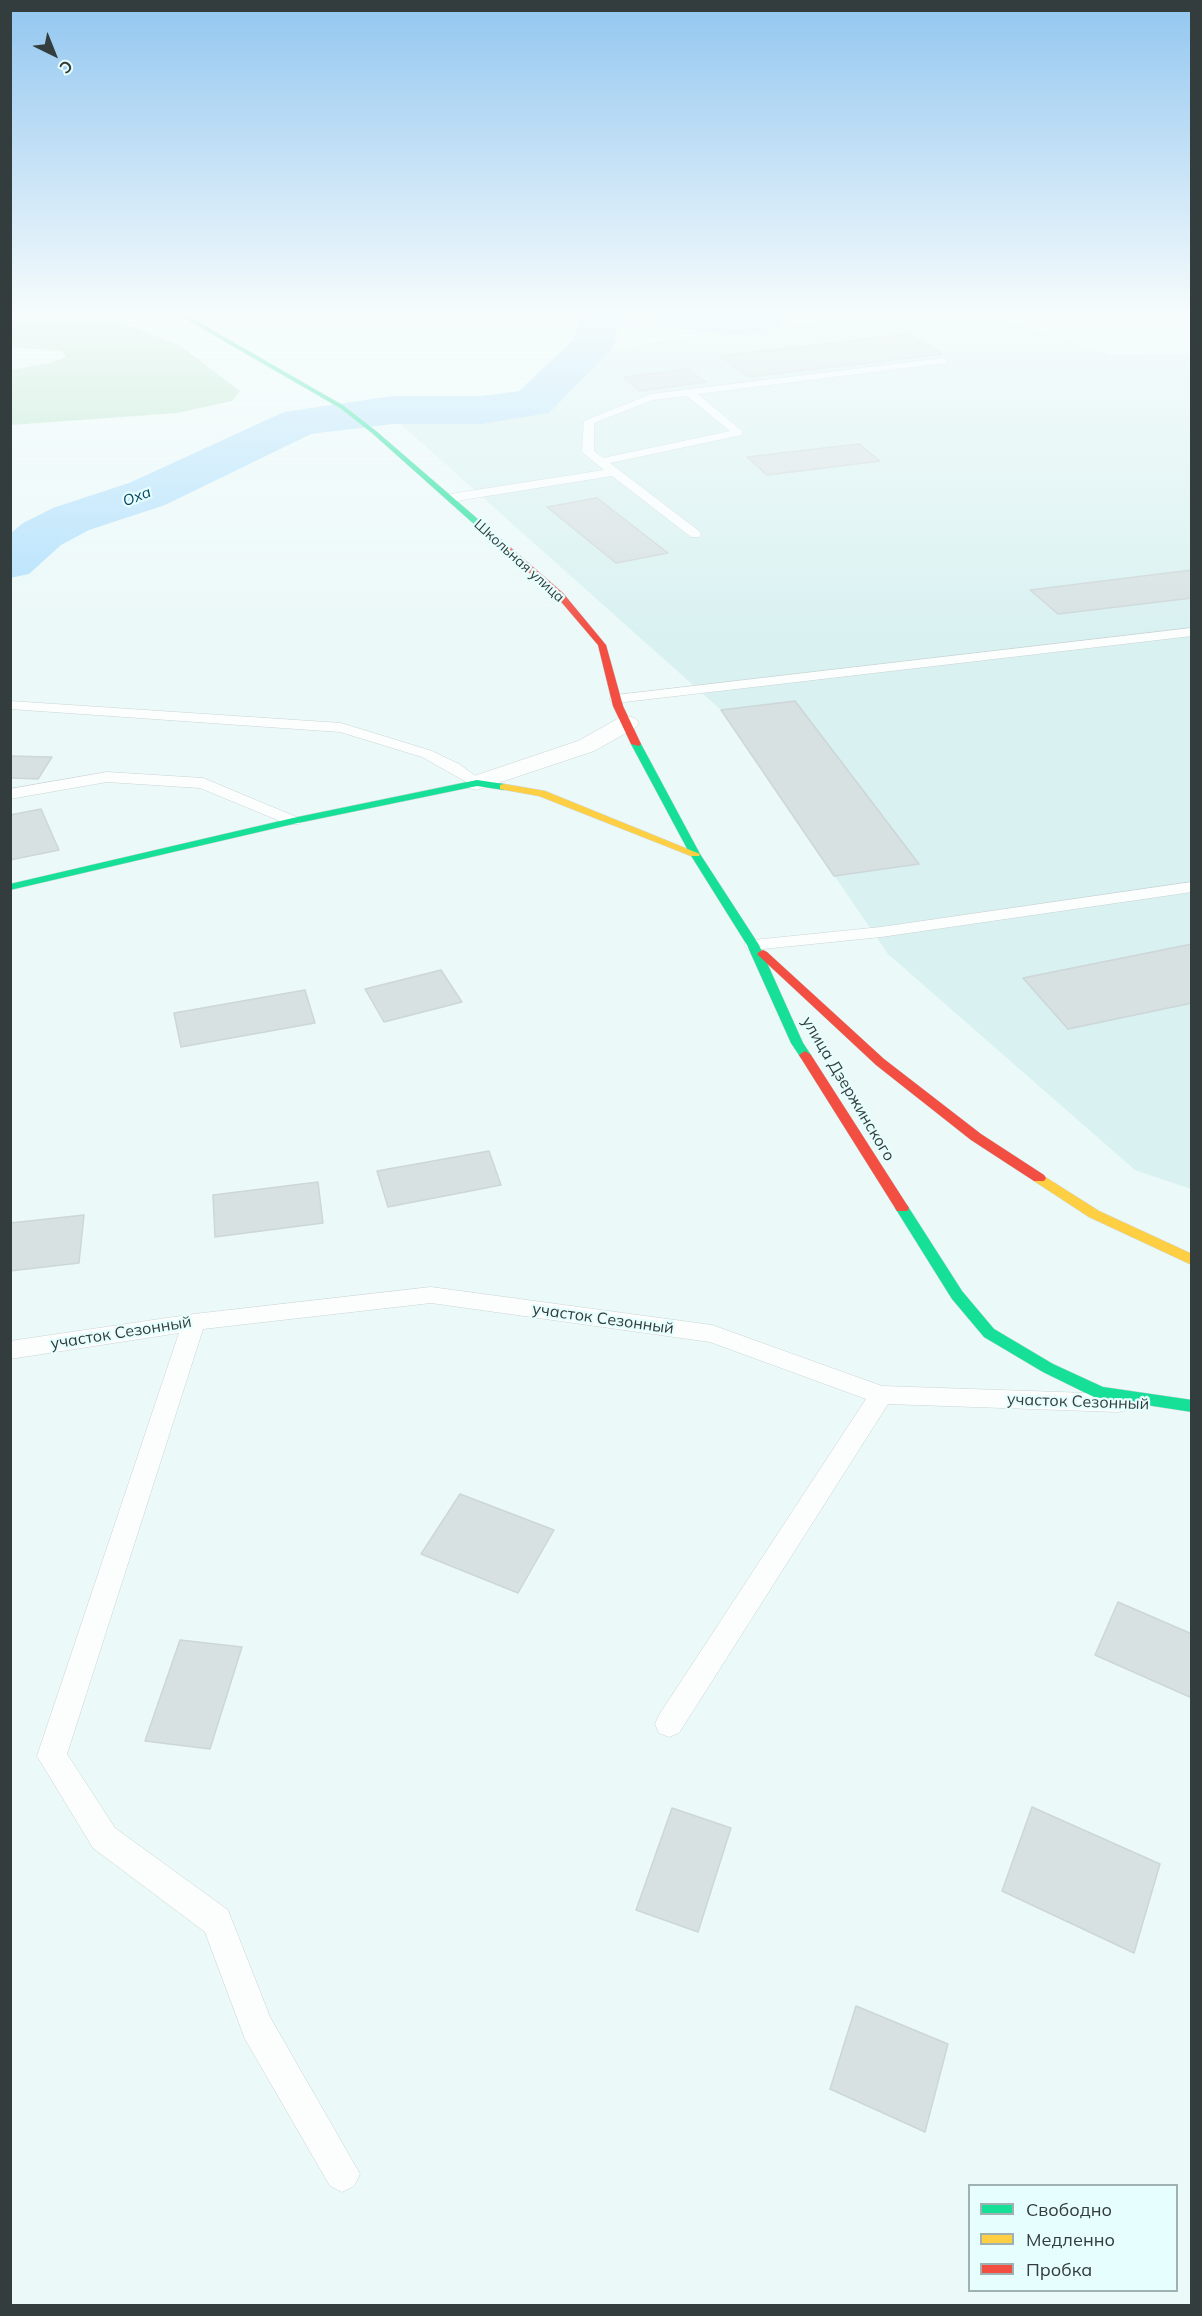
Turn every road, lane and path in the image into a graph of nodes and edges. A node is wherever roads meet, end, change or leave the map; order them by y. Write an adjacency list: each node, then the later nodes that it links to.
1 (363, 423): 6 (street, Школьная улица)
2 (589, 423): 4 (lane)
3 (726, 423): 4 (lane)
4 (601, 462): 5 (lane)
5 (613, 472): 6 (lane); 7 (lane)
6 (450, 498): 9 (street, Школьная улица)
7 (695, 534)
8 (1191, 632): 9 (lane)
9 (616, 699): 11 (street, Школьная улица)
10 (10, 705): 12 (lane)
11 (627, 723): 12 (street); 15 (street, Школьная улица)
12 (477, 783): 14 (street); 15 (street)
13 (10, 794): 14 (lane)
14 (293, 821): 16 (street)
15 (695, 854): 18 (street, Школьная улица)
16 (10, 887)
17 (1191, 887): 18 (lane)
18 (753, 945): 19 (street, улица Дзержинского); 23 (street, улица Дзержинского)
19 (1191, 1260)
20 (194, 1322): 21 (lane, участок Сезонный); 22 (lane, участок Сезонный); 25 (lane)
21 (10, 1350)
22 (881, 1395): 23 (lane, участок Сезонный); 24 (lane)
23 (1191, 1406)
24 (669, 1724)
25 (342, 2174)

